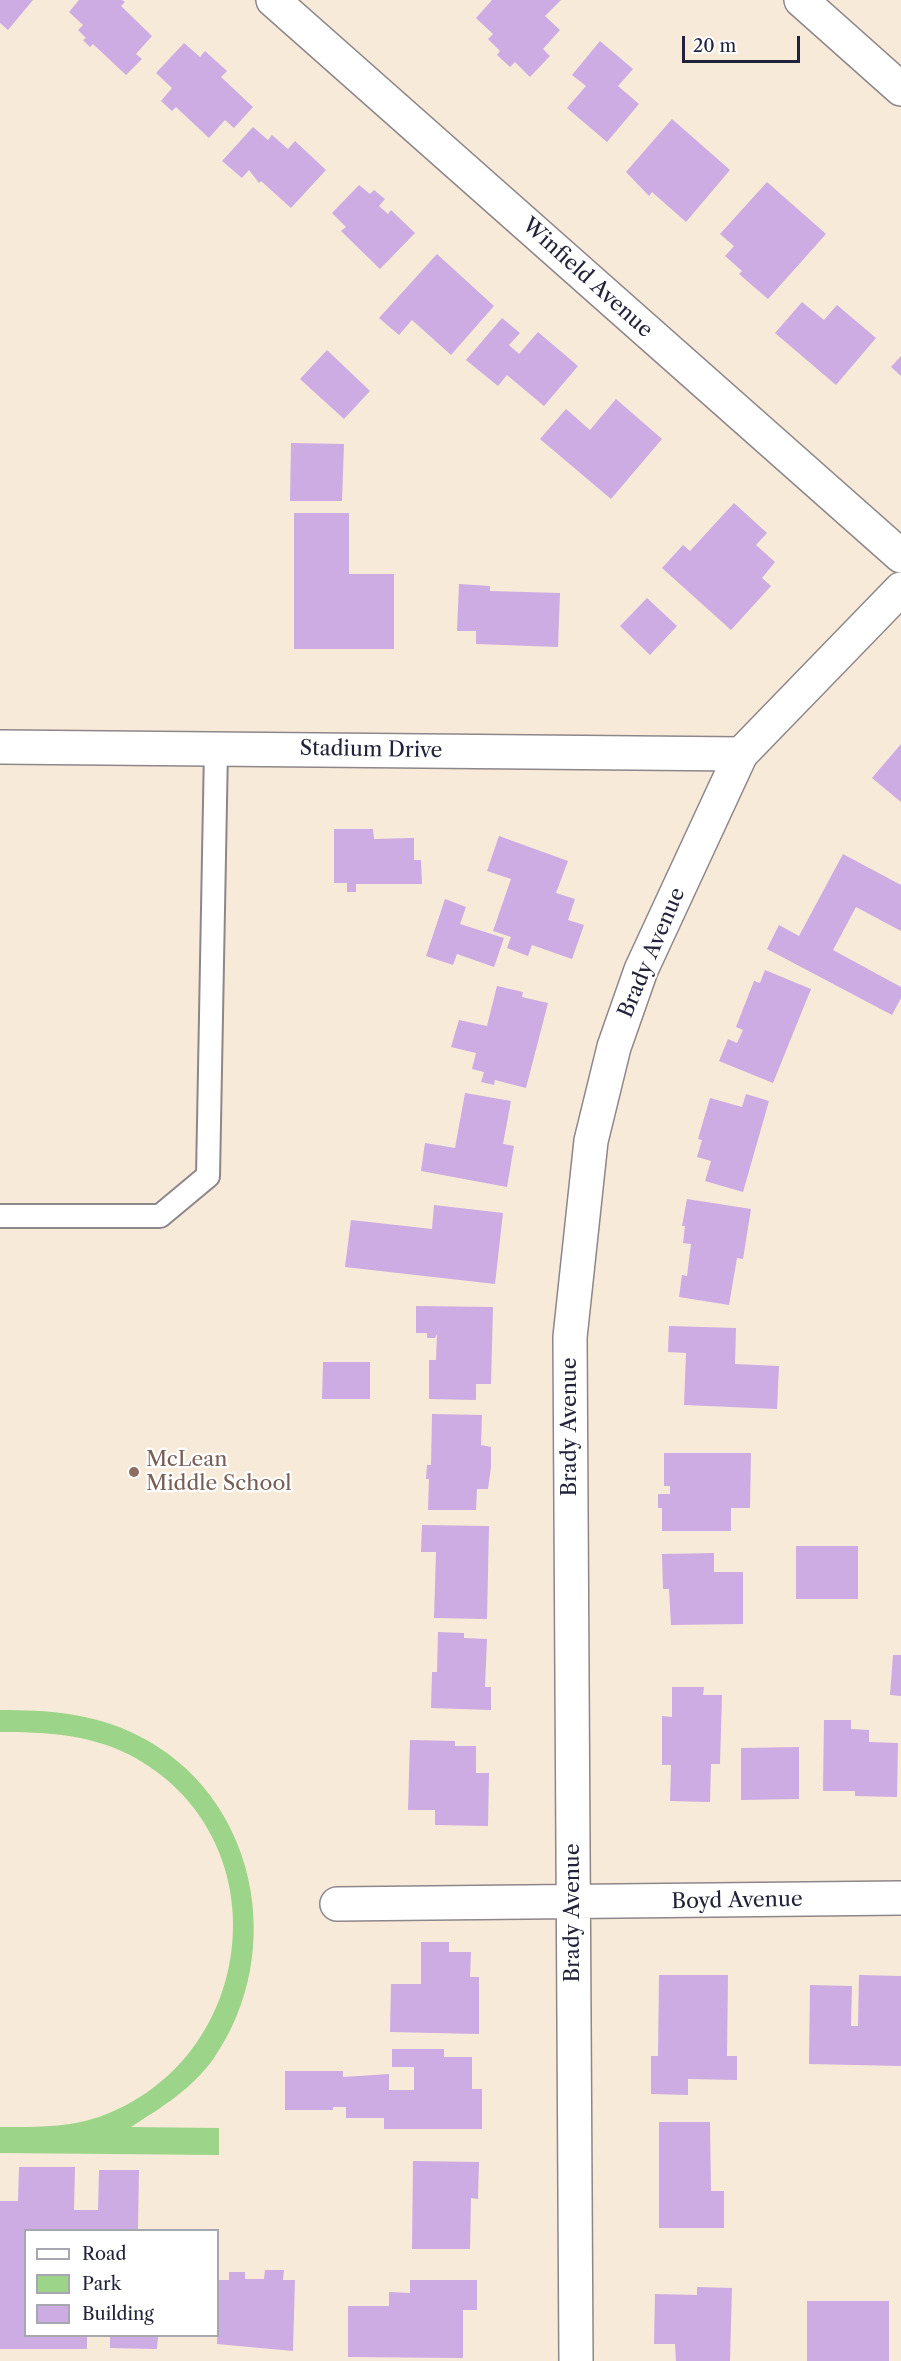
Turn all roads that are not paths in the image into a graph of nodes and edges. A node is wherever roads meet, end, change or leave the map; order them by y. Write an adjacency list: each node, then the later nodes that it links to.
1 (273, 0): 4 (street, Winfield Avenue)
2 (801, 0): 3 (street)
3 (901, 89)
4 (901, 556)
5 (901, 589): 8 (street, Brady Avenue)
6 (0, 747): 7 (street, Stadium Drive)
7 (216, 748): 8 (street, Stadium Drive); 9 (lane)
8 (741, 753): 11 (street, Brady Avenue)
9 (0, 1216)
10 (901, 1898): 11 (street, Boyd Avenue)
11 (573, 1903): 12 (street, Boyd Avenue); 13 (street, Brady Avenue)
12 (337, 1904)
13 (576, 2361)

